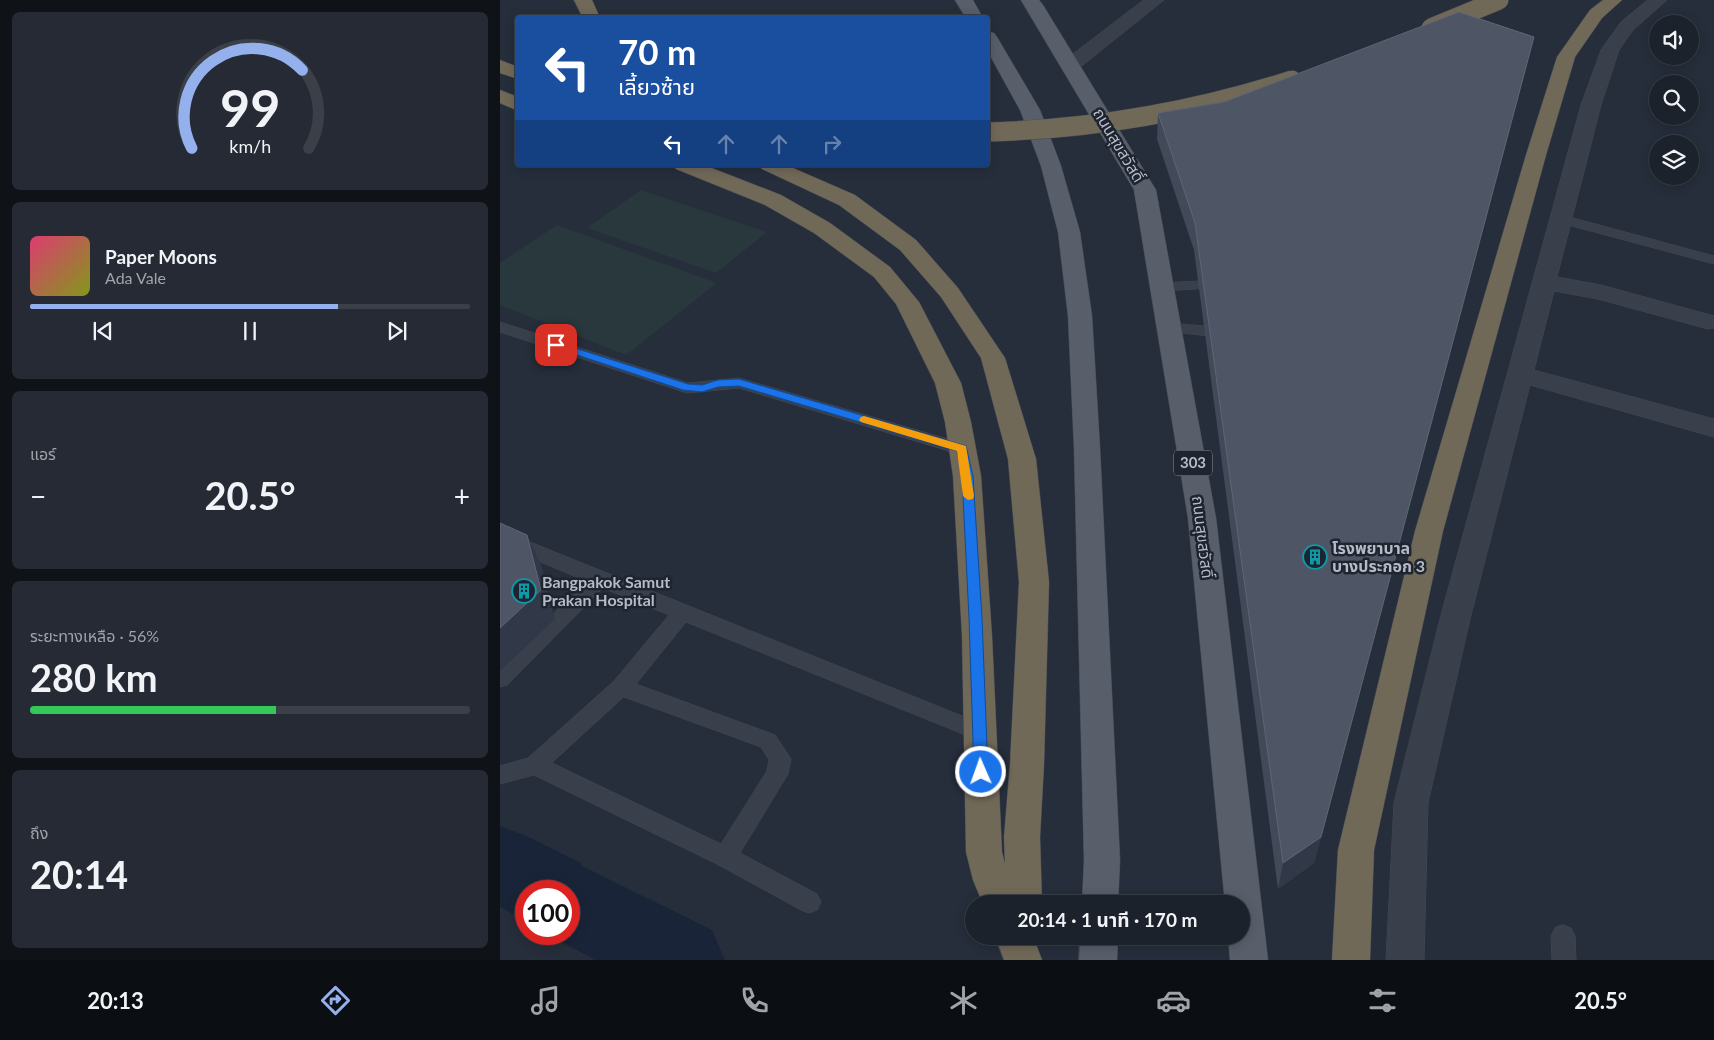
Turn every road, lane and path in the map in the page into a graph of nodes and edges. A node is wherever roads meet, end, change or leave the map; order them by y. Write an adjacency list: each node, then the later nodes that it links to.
1 (583, 0): 8 (highway)
2 (964, 0): 9 (main road)
3 (1030, 0): 12 (main road, ถนนสุขสวัสดิ์ / 303)
4 (1155, 0): 12 (street)
5 (1499, 0): 10 (highway, bridge)
6 (1613, 0): 53 (highway)
7 (1658, 0): 21 (street)
8 (590, 15)
9 (973, 15)
10 (1412, 35)
11 (990, 40): 44 (main road)
12 (1071, 65): 25 (main road, ถนนสุขสวัสดิ์ / 303)
13 (500, 66): 14 (highway)
14 (515, 73)
15 (1304, 75): 18 (highway, bridge)
16 (500, 96): 17 (highway)
17 (515, 104)
18 (990, 132)
19 (689, 167): 32 (highway)
20 (773, 167): 43 (highway)
21 (1562, 219): 22 (lane); 24 (street)
22 (1714, 260)
23 (1232, 282): 25 (lane)
24 (1545, 282): 26 (street); 30 (street)
25 (1162, 286): 28 (main road, ถนนสุขสวัสดิ์ / 303)
26 (1708, 322)
27 (500, 327): 32 (lane)
28 (1169, 328): 29 (lane); 52 (main road, ถนนสุขสวัสดิ์ / 303)
29 (1243, 334)
30 (1520, 374): 31 (street); 54 (street)
31 (1714, 428)
32 (962, 449): 38 (highway)
33 (500, 537): 34 (lane)
34 (600, 579): 35 (lane); 36 (lane)
35 (683, 612): 37 (lane); 38 (lane)
36 (500, 679)
37 (622, 687): 39 (lane); 41 (lane)
38 (980, 732): 42 (highway)
39 (536, 765): 40 (lane); 41 (lane)
40 (500, 775)
41 (725, 857): 45 (lane)
42 (997, 895)
43 (1024, 895)
44 (1100, 895)
45 (809, 902)
46 (1564, 936): 55 (lane)
47 (1018, 945): 50 (highway)
48 (1025, 945): 50 (highway)
49 (1099, 945): 51 (main road)
50 (1025, 960)
51 (1098, 960)
52 (1249, 960)
53 (1351, 960)
54 (1405, 960)
55 (1564, 960)

